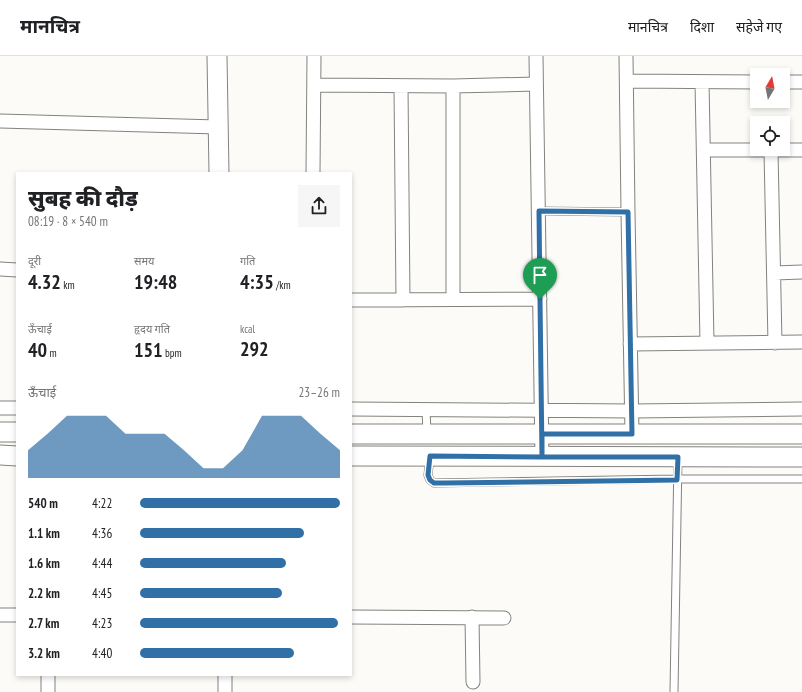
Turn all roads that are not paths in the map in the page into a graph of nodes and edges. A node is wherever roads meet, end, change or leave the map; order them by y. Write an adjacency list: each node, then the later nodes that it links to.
1 (217, 56): 15 (street)
2 (314, 56): 10 (street)
3 (536, 56): 11 (street)
4 (626, 56): 5 (street)
5 (627, 81): 6 (street); 24 (street)
6 (702, 82): 7 (street); 16 (street)
7 (750, 82)
8 (790, 82): 9 (street)
9 (802, 82)
10 (314, 84): 12 (street); 22 (street)
11 (536, 84): 13 (street); 23 (street)
12 (401, 86): 13 (street); 32 (street)
13 (453, 86): 29 (street)
14 (0, 121): 15 (street)
15 (218, 127): 21 (street)
16 (704, 150): 19 (street); 35 (street)
17 (790, 150): 18 (street)
18 (802, 150)
19 (750, 151)
20 (771, 156): 28 (street)
21 (219, 172)
22 (314, 172)
23 (539, 211): 24 (lane); 30 (street)
24 (628, 212): 36 (street)
25 (0, 269): 26 (street)
26 (16, 270)
27 (802, 272): 28 (street)
28 (774, 273): 33 (street)
29 (453, 299): 30 (street); 32 (street)
30 (540, 299): 42 (street)
31 (352, 300): 32 (street)
32 (403, 300)
33 (775, 342): 34 (street); 35 (street)
34 (802, 342)
35 (707, 343): 36 (street)
36 (630, 344): 43 (street)
37 (0, 408): 38 (street)
38 (16, 408)
39 (352, 409): 41 (street)
40 (802, 409): 43 (street)
41 (426, 410): 42 (street); 47 (lane)
42 (542, 410): 43 (street); 48 (street)
43 (632, 411): 49 (street)
44 (0, 432): 45 (street)
45 (16, 432)
46 (352, 434): 47 (street)
47 (427, 434): 48 (street)
48 (542, 434): 49 (street); 55 (street)
49 (632, 434): 50 (street)
50 (802, 434)
51 (0, 456): 52 (street)
52 (16, 456)
53 (352, 456): 54 (street)
54 (430, 456): 55 (street); 59 (lane)
55 (542, 457): 56 (street)
56 (678, 457): 57 (street); 59 (lane)
57 (802, 457)
58 (802, 479): 59 (lane)
59 (677, 480): 70 (lane)
60 (0, 615): 61 (street)
61 (16, 615)
62 (352, 617): 63 (street)
63 (472, 618): 64 (street); 67 (street)
64 (504, 618)
65 (48, 676): 68 (street)
66 (225, 676): 69 (street)
67 (473, 682)
68 (48, 692)
69 (225, 692)
70 (674, 692)

